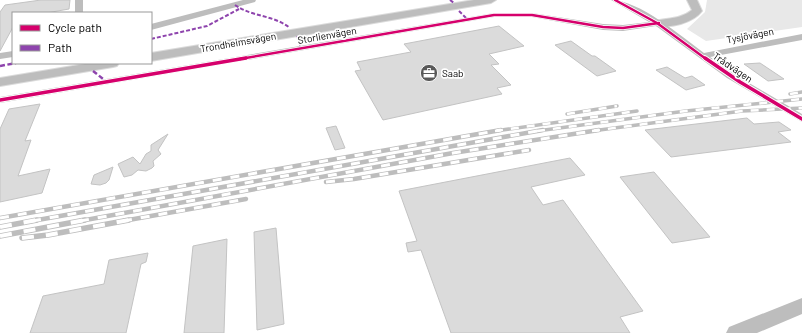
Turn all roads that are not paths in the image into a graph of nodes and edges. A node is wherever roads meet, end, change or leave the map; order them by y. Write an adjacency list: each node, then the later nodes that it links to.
1 (80, 0): 7 (street)
2 (252, 0): 9 (street)
3 (491, 0): 6 (main road, Trondheimsvägen)
4 (615, 0): 8 (street, Trådvägen)
5 (692, 0): 8 (main road)
6 (462, 3): 14 (main road, Trondheimsvägen)
7 (79, 12)
8 (659, 23): 13 (street, Trådvägen); 17 (street, Storlienvägen)
9 (152, 27)
10 (802, 37): 13 (street, Tysjövägen)
11 (12, 54): 12 (street)
12 (0, 56)
13 (703, 56): 18 (street, Trådvägen)
14 (152, 57)
15 (107, 64): 16 (main road)
16 (0, 82)
17 (0, 100)
18 (802, 119)
19 (802, 306): 20 (street)
20 (735, 333)

